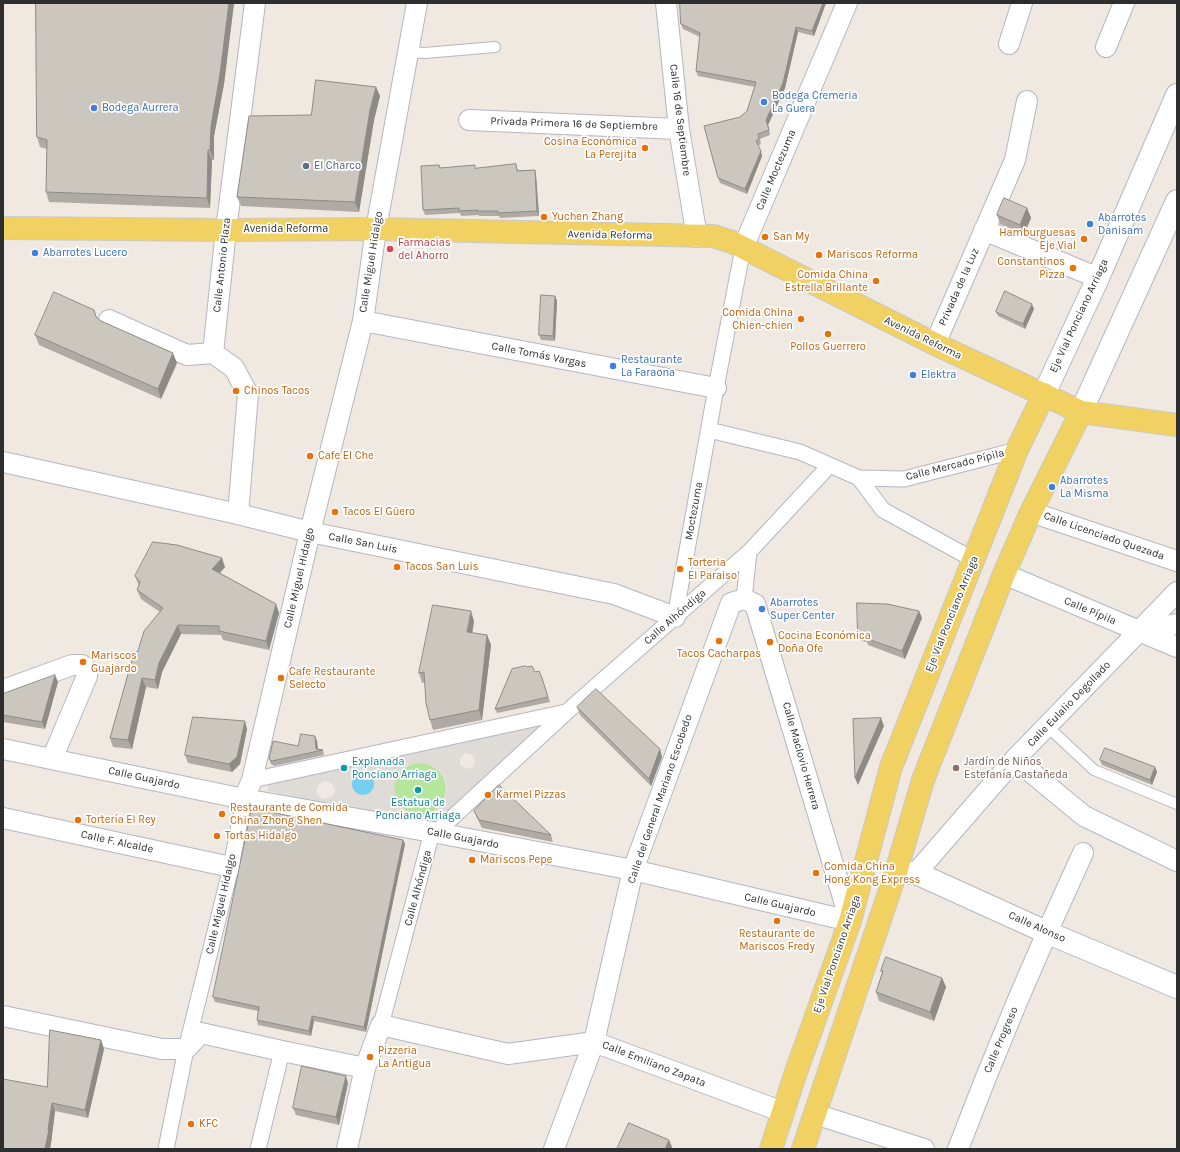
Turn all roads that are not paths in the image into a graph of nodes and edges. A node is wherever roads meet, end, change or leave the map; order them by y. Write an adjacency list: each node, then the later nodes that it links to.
1 (256, 3): 18 (street, Calle Antonio Plaza)
2 (417, 3): 10 (street, Calle Miguel Hidalgo)
3 (666, 3): 14 (street, Calle 16 de Septiembre)
4 (846, 3): 21 (street, Calle Moctezuma)
5 (1022, 3): 7 (street)
6 (1124, 3): 9 (street)
7 (1009, 44)
8 (495, 47): 10 (lane)
9 (1106, 47)
10 (408, 52): 17 (street, Calle Miguel Hidalgo)
11 (1177, 95): 22 (main road, Eje Vial Ponciano Arriaga)
12 (1027, 101): 19 (street, Privada de la Luz)
13 (469, 120): 14 (street, Privada Primera 16 de Septiembre)
14 (679, 129): 20 (street, Calle 16 de Septiembre)
15 (1177, 201): 29 (main road)
16 (3, 228): 18 (main road, Avenida Reforma)
17 (376, 229): 18 (main road, Avenida Reforma); 20 (main road, Avenida Reforma); 24 (street, Calle Miguel Hidalgo)
18 (226, 230): 26 (street, Calle Antonio Plaza)
19 (984, 230): 22 (street); 25 (street, Privada de la Luz)
20 (697, 237): 21 (main road, Avenida Reforma)
21 (743, 248): 25 (main road, Avenida Reforma); 27 (street)
22 (1098, 278): 28 (main road, Eje Vial Ponciano Arriaga)
23 (109, 320): 26 (street)
24 (363, 321): 27 (street, Calle Tomás Vargas); 38 (street, Calle Miguel Hidalgo)
25 (934, 344): 28 (main road, Avenida Reforma)
26 (213, 353): 37 (street)
27 (716, 388): 31 (street)
28 (1044, 394): 29 (main road, Avenida Reforma); 32 (main road, Eje Vial Ponciano Arriaga)
29 (1081, 412): 30 (main road, Avenida Reforma); 36 (main road)
30 (1177, 425)
31 (709, 430): 34 (street, Calle Mercado Pípila); 45 (street, Moctezuma)
32 (1017, 450): 35 (street, Calle Mercado Pípila); 40 (main road, Eje Vial Ponciano Arriaga)
33 (3, 462): 37 (street, Calle San Luis)
34 (829, 466): 35 (street, Calle Mercado Pípila); 39 (street, Calle Alhóndiga)
35 (859, 478): 40 (street)
36 (1031, 512): 41 (street, Calle Licenciado Quezada); 42 (main road)
37 (238, 514): 38 (street, Calle San Luis)
38 (310, 532): 45 (street, Calle San Luis); 55 (street, Calle Miguel Hidalgo)
39 (748, 552): 44 (street); 45 (street, Calle Alhóndiga)
40 (974, 560): 65 (main road, Eje Vial Ponciano Arriaga)
41 (1177, 561)
42 (1004, 574): 47 (street, Calle Pípila); 64 (main road)
43 (1177, 592): 47 (street, Calle Eulalio Degollado)
44 (744, 599): 63 (street, Calle del General Mariano Escobedo); 65 (street, Calle Maclovio Herrera)
45 (675, 617): 50 (street, Calle Alhóndiga)
46 (1177, 624): 47 (street)
47 (1139, 631): 48 (street, Calle Pípila); 51 (street, Calle Eulalio Degollado)
48 (1177, 647)
49 (3, 690): 53 (street)
50 (567, 712): 55 (street, Calle Alhóndiga); 59 (street, Calle Alhóndiga)
51 (1047, 726): 54 (street, Calle Eulalio Degollado); 57 (lane)
52 (3, 749): 53 (street, Calle Guajardo)
53 (52, 759): 56 (street, Calle Guajardo)
54 (1016, 759): 61 (street); 64 (street, Calle Eulalio Degollado)
55 (252, 780): 56 (street, Calle Miguel Hidalgo)
56 (244, 800): 59 (street, Calle Guajardo); 62 (street, Calle Miguel Hidalgo)
57 (1177, 804)
58 (3, 818): 62 (street, Calle F. Alcalde)
59 (432, 832): 63 (street, Calle Guajardo); 69 (street, Calle Alhóndiga)
60 (1083, 853): 66 (street, Calle Progreso)
61 (1177, 861)
62 (231, 867): 71 (street, Calle Miguel Hidalgo)
63 (633, 870): 65 (street, Calle Guajardo); 70 (street, Calle del General Mariano Escobedo)
64 (906, 873): 66 (main road, Calle Alonso); 75 (main road)
65 (850, 921): 74 (main road, Eje Vial Ponciano Arriaga)
66 (1046, 932): 67 (main road, Calle Alonso); 83 (street, Calle Progreso)
67 (1177, 987)
68 (3, 1016): 71 (street)
69 (382, 1025): 70 (street, Calle Emiliano Zapata); 73 (street)
70 (594, 1042): 74 (street, Calle Emiliano Zapata); 79 (street, Calle del General Mariano Escobedo)
71 (186, 1049): 72 (street); 76 (street, Calle Miguel Hidalgo)
72 (282, 1051): 73 (street); 77 (street)
73 (365, 1068): 78 (street)
74 (783, 1112): 80 (main road, Eje Vial Ponciano Arriaga)
75 (815, 1114): 81 (main road); 82 (street)
76 (166, 1149)
77 (258, 1149)
78 (347, 1149)
79 (554, 1149)
80 (771, 1149)
81 (803, 1149)
82 (924, 1149)
83 (958, 1149)

